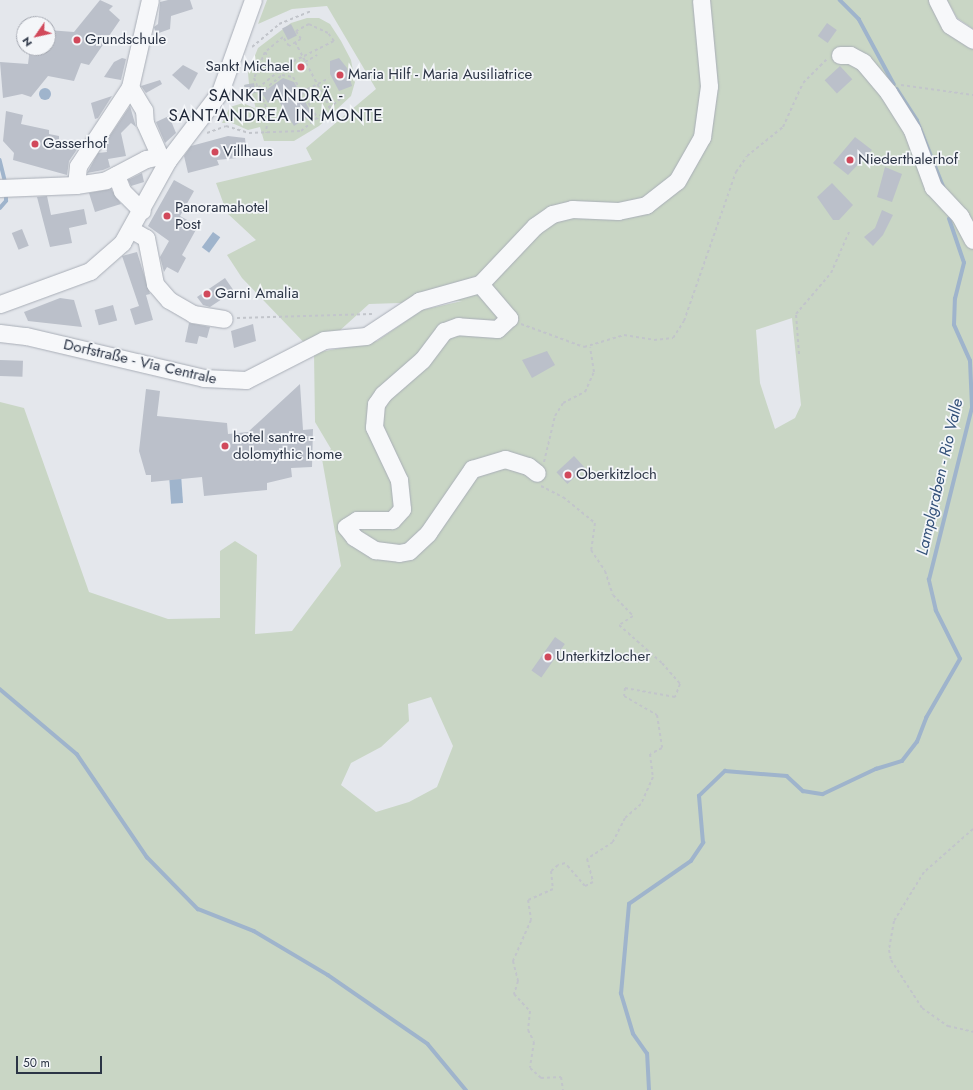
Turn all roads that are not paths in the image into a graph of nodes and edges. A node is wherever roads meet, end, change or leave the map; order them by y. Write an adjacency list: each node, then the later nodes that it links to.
1 (150, 0): 7 (street)
2 (253, 0): 8 (street)
3 (701, 0): 15 (street)
4 (937, 0): 5 (street)
5 (973, 40)
6 (840, 55): 14 (street)
7 (130, 87): 8 (street); 10 (street)
8 (164, 158): 9 (street); 12 (street)
9 (116, 175): 10 (street); 12 (street)
10 (76, 185): 11 (street)
11 (0, 188)
12 (142, 211): 13 (street)
13 (132, 230): 16 (street); 17 (street)
14 (973, 240)
15 (480, 284): 18 (street, Dorfstraße - Via Centrale); 19 (street)
16 (0, 304)
17 (224, 319)
18 (0, 333)
19 (537, 473)

